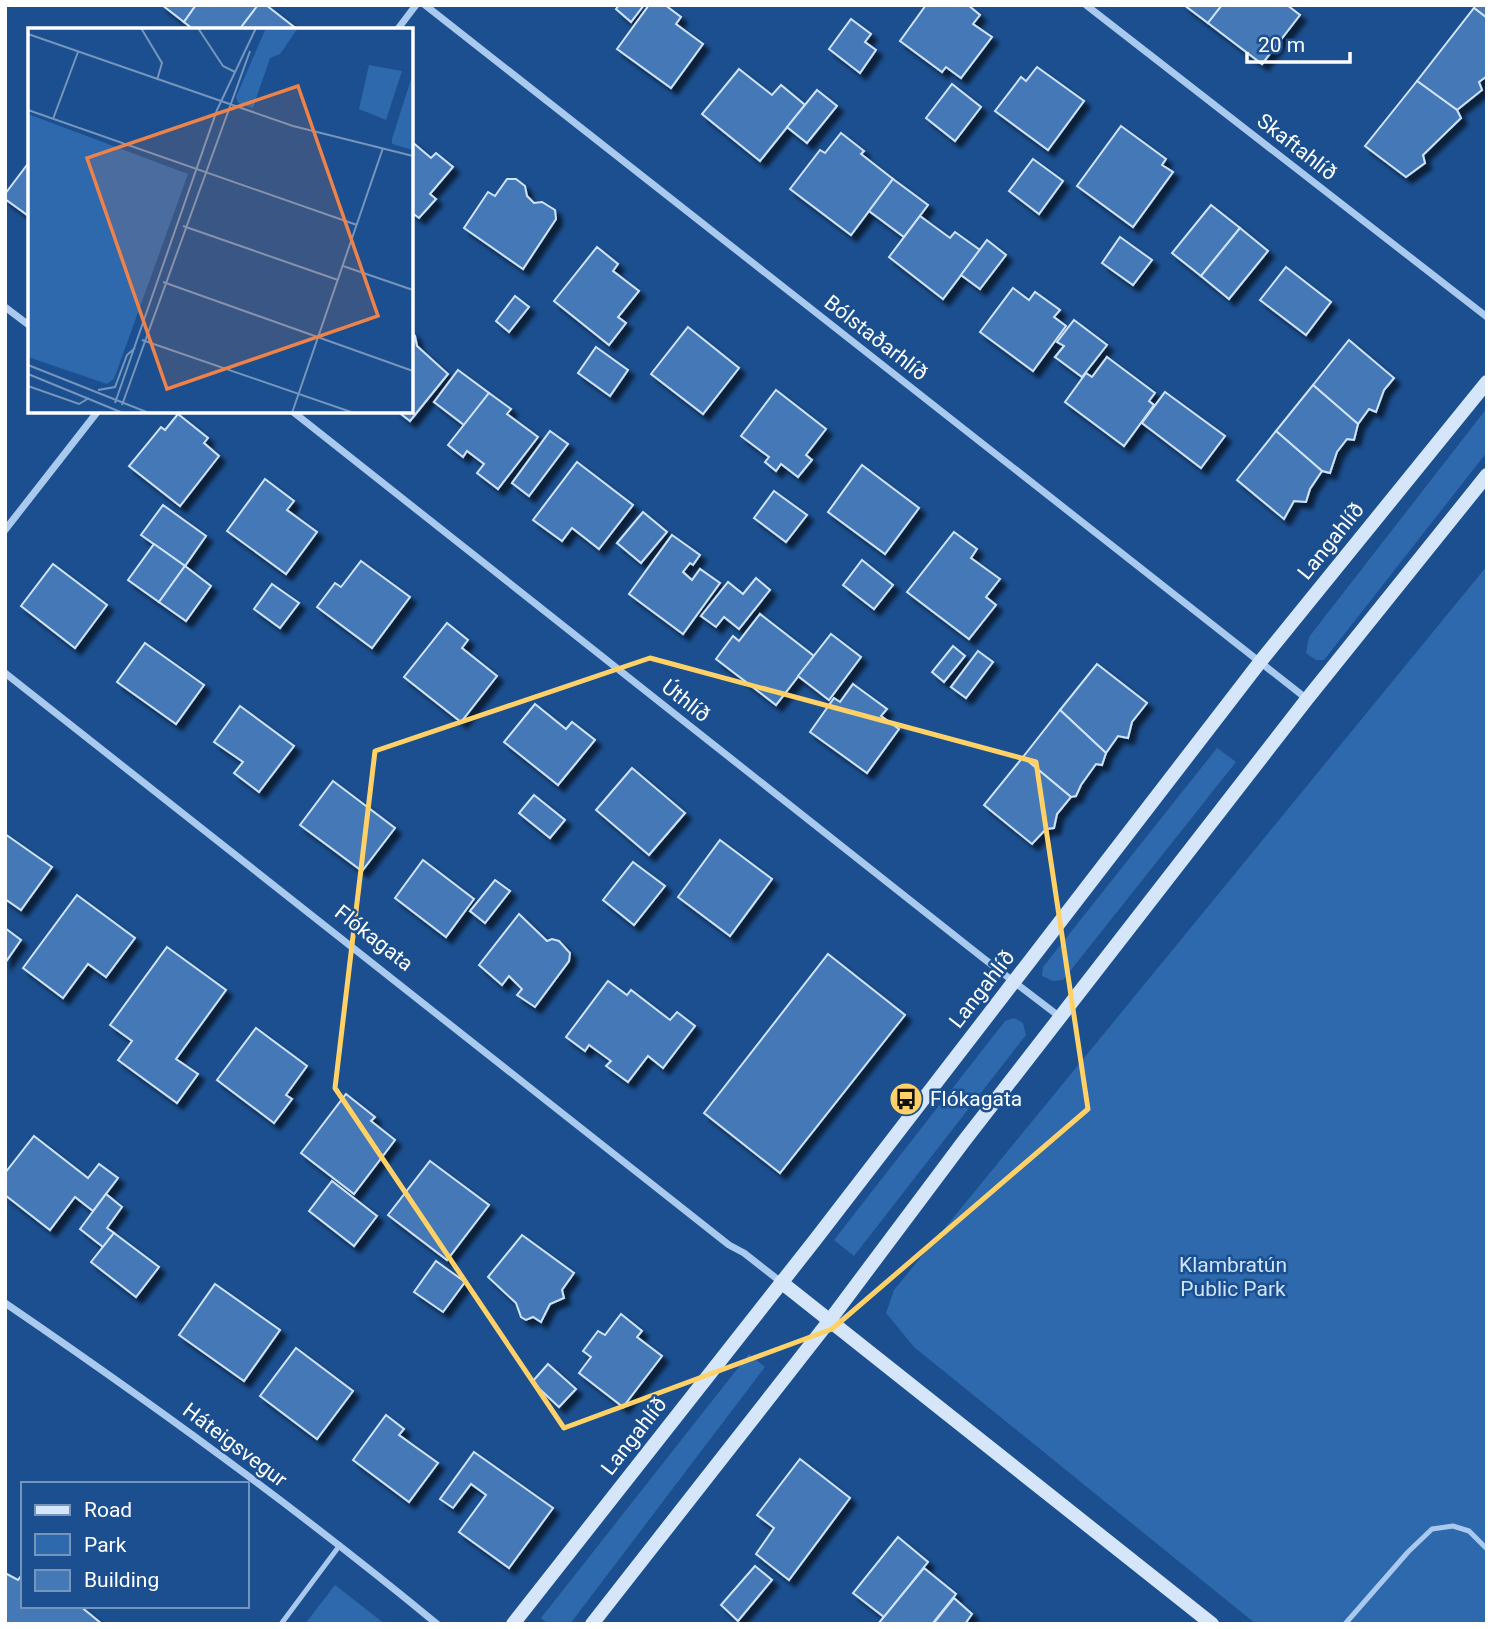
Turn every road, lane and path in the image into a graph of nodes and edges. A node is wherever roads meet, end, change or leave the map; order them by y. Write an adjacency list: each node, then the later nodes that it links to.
1 (416, 5): 4 (street)
2 (425, 5): 13 (street, Bólstaðarhlíð)
3 (1086, 5): 6 (street, Skaftahlíð)
4 (399, 28)
5 (5, 307): 7 (street)
6 (1487, 317)
7 (28, 324)
8 (1487, 382): 13 (street, Langahlíð)
9 (96, 413): 12 (street)
10 (295, 413): 16 (street, Úthlíð)
11 (1487, 475): 15 (street)
12 (5, 530)
13 (1260, 662): 15 (street, Bólstaðarhlíð); 16 (street, Langahlíð)
14 (5, 673): 18 (street, Flókagata)
15 (1307, 699): 17 (street)
16 (1014, 982): 17 (street, Úthlíð); 18 (street, Langahlíð)
17 (1060, 1017): 20 (street)
18 (781, 1282): 20 (street, Flókagata); 25 (street, Langahlíð)
19 (5, 1303): 21 (street, Háteigsvegur)
20 (830, 1320): 26 (street); 27 (street, Flókagata)
21 (340, 1545): 23 (lane); 24 (street, Háteigsvegur)
22 (1487, 1549): 28 (lane)
23 (281, 1624)
24 (437, 1624)
25 (513, 1624)
26 (592, 1624)
27 (1212, 1624)
28 (1345, 1624)

